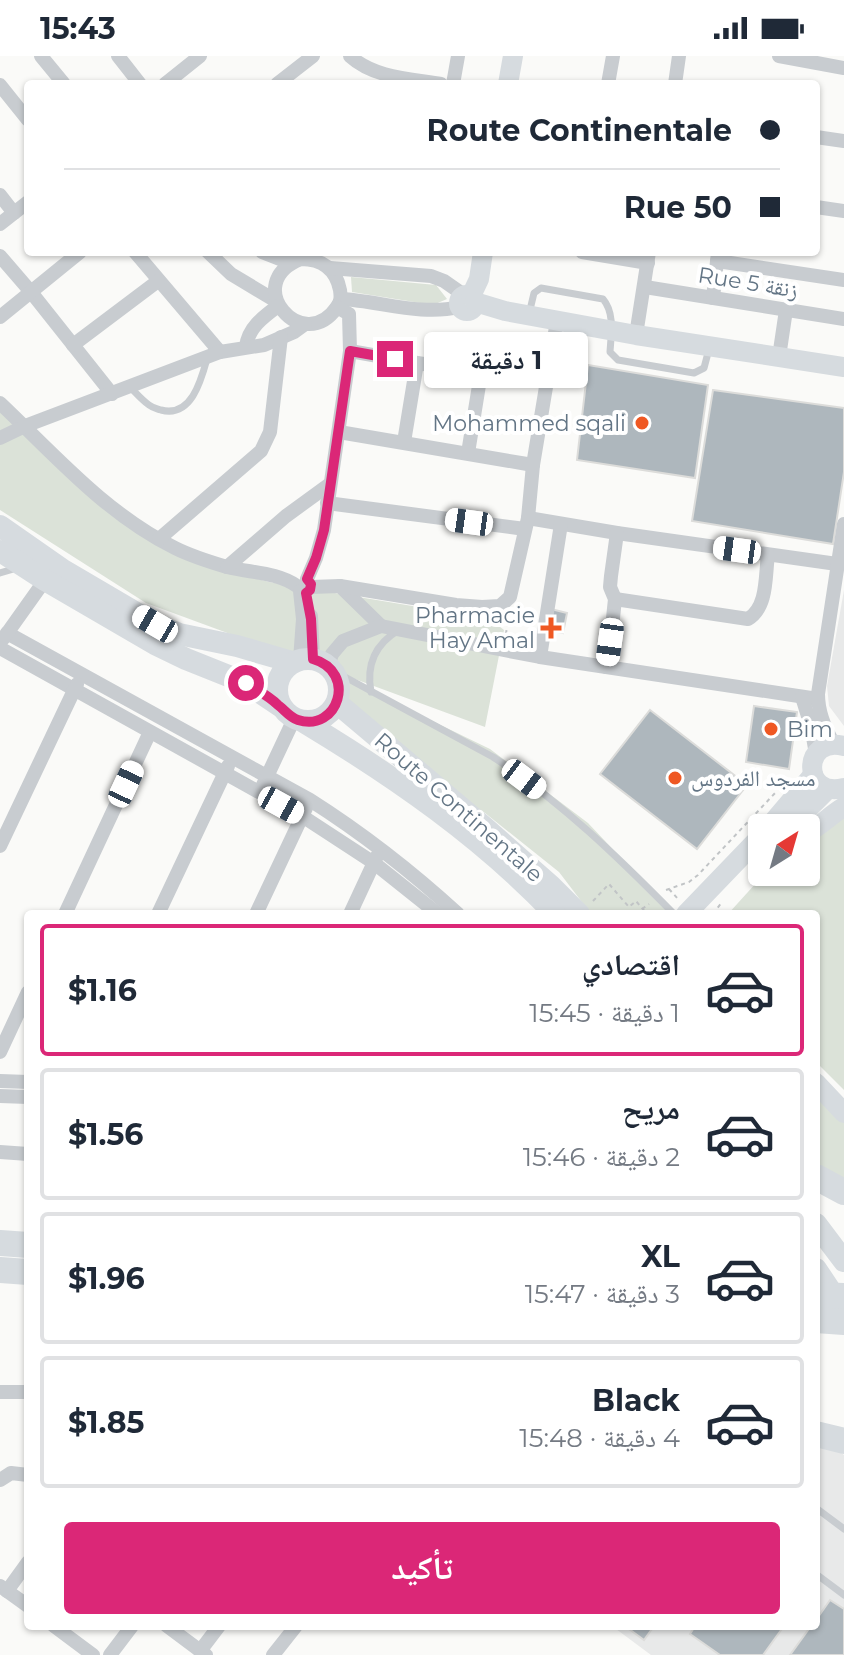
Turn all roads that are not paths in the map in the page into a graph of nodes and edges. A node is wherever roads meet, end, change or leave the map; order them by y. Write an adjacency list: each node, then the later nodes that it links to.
1 (41, 56): 13 (street)
2 (118, 56): 14 (street)
3 (200, 56): 15 (street)
4 (313, 56): 16 (street)
5 (350, 56): 12 (street)
6 (458, 56): 17 (street)
7 (513, 56): 18 (street)
8 (613, 56): 19 (street)
9 (679, 56): 20 (street)
10 (779, 56): 11 (street)
11 (844, 68)
12 (381, 79)
13 (61, 80)
14 (137, 80)
15 (170, 80)
16 (282, 80)
17 (454, 80)
18 (509, 80)
19 (609, 80)
20 (676, 80)
21 (0, 85): 22 (street)
22 (24, 115)
23 (820, 138): 24 (street)
24 (844, 141)
25 (0, 195): 29 (street)
26 (24, 205): 29 (street)
27 (820, 208): 28 (street)
28 (844, 211)
29 (14, 213): 30 (street)
30 (0, 224)
31 (0, 256): 44 (street)
32 (75, 256): 44 (street)
33 (138, 256): 42 (street)
34 (212, 256): 47 (street)
35 (272, 256): 39 (street)
36 (482, 256): 46 (street)
37 (718, 256): 41 (street); 45 (street)
38 (648, 257): 43 (street)
39 (290, 263): 40 (street); 47 (street)
40 (330, 268): 46 (street); 48 (street)
41 (844, 280)
42 (158, 281): 58 (street); 62 (street)
43 (645, 287): 45 (street, Rue 5 زنقة); 56 (street)
44 (31, 292): 51 (street); 58 (street)
45 (713, 298): 49 (street, Rue 5 زنقة)
46 (467, 300): 48 (street); 50 (street)
47 (277, 303): 54 (street); 59 (street)
48 (339, 303): 54 (street); 61 (street)
49 (786, 310): 52 (street, Rue 5 زنقة); 63 (street)
50 (529, 315): 53 (street); 55 (lane)
51 (0, 317)
52 (844, 319)
53 (557, 321): 55 (street); 67 (street)
54 (305, 324): 57 (street)
55 (611, 330): 56 (street); 60 (lane)
56 (636, 335): 60 (street)
57 (281, 337): 59 (street); 84 (street)
58 (73, 345): 69 (street)
59 (246, 347): 62 (street)
60 (709, 347): 63 (street)
61 (350, 351): 64 (street); 72 (street)
62 (214, 354): 68 (street); 68 (lane)
63 (779, 357): 65 (street)
64 (417, 363): 66 (street); 74 (street)
65 (844, 367)
66 (481, 373): 67 (street); 75 (street)
67 (546, 382): 76 (street)
68 (130, 387): 69 (street)
69 (112, 394): 71 (street)
70 (0, 403): 71 (street)
71 (25, 426): 73 (street); 84 (street)
72 (339, 432): 74 (street); 77 (street)
73 (0, 438)
74 (404, 442): 75 (street)
75 (468, 453): 76 (street)
76 (533, 465): 79 (street)
77 (330, 484): 78 (street); 89 (street)
78 (327, 503): 79 (street); 93 (street)
79 (527, 524): 80 (street); 92 (street)
80 (561, 524): 83 (street); 98 (street)
81 (844, 524): 87 (street)
82 (0, 526): 99 (main road)
83 (617, 533): 86 (street); 94 (street)
84 (159, 539): 89 (street)
85 (0, 551): 88 (main road, Route Continentale)
86 (768, 555): 87 (street); 94 (street)
87 (837, 564): 105 (street)
88 (23, 567): 90 (lane); 91 (main road, Route Continentale)
89 (227, 567): 93 (street)
90 (0, 573)
91 (45, 580): 97 (street); 107 (main road, Route Continentale)
92 (340, 586): 93 (street); 95 (street)
93 (304, 587): 99 (street)
94 (615, 599): 100 (street)
95 (381, 626): 96 (street); 99 (street)
96 (399, 630): 98 (street); 103 (lane)
97 (2, 641): 101 (street); 102 (street)
98 (540, 657): 100 (street)
99 (313, 664): 103 (lane); 106 (main road); 107 (main road)
100 (606, 667): 104 (street)
101 (81, 674): 102 (street); 110 (street)
102 (74, 690): 108 (street); 121 (street)
103 (371, 692): 134 (lane)
104 (802, 697): 105 (street); 109 (street)
105 (818, 699): 109 (street)
106 (337, 703): 107 (main road); 126 (main road, Route Continentale)
107 (293, 715): 112 (street); 133 (main road, Route Continentale)
108 (150, 732): 111 (street); 127 (street)
109 (827, 755): 113 (street); 117 (street)
110 (232, 758): 111 (street); 112 (street)
111 (225, 774): 114 (street); 128 (street)
112 (267, 777): 114 (street); 115 (street)
113 (836, 788): 118 (street)
114 (259, 793): 119 (street)
115 (310, 800): 119 (street); 122 (street)
116 (844, 807): 120 (street)
117 (780, 814)
118 (805, 814)
119 (302, 816): 124 (street); 129 (street)
120 (820, 824)
121 (0, 846)
122 (380, 848): 124 (street); 132 (street)
123 (748, 850): 135 (street)
124 (374, 863): 130 (street); 131 (street)
125 (748, 870): 136 (street)
126 (586, 908)
127 (67, 910)
128 (160, 910)
129 (258, 910)
130 (352, 910)
131 (433, 910)
132 (452, 910)
133 (551, 910)
134 (670, 910)
135 (690, 910)
136 (710, 910)
137 (24, 1001): 138 (street)
138 (0, 1052)
139 (0, 1081): 140 (street)
140 (24, 1082)
141 (820, 1087): 144 (street)
142 (0, 1096): 143 (street)
143 (24, 1097)
144 (844, 1113)
145 (0, 1152): 146 (street)
146 (24, 1154)
147 (820, 1179): 148 (highway)
148 (844, 1192)
149 (820, 1229): 152 (main road)
150 (0, 1243): 151 (highway)
151 (24, 1245)
152 (844, 1261)
153 (0, 1270): 154 (highway)
154 (24, 1272)
155 (825, 1286): 156 (main road)
156 (844, 1310)
157 (820, 1320): 158 (highway)
158 (844, 1322)
159 (0, 1392): 160 (street)
160 (24, 1392)
161 (820, 1424): 162 (highway)
162 (844, 1428)
163 (820, 1435): 164 (highway)
164 (844, 1441)
165 (24, 1475): 166 (street)
166 (0, 1480)
167 (820, 1511): 168 (lane)
168 (844, 1529)
169 (24, 1566): 171 (street)
170 (820, 1577): 172 (lane)
171 (4, 1588): 173 (street)
172 (844, 1595)
173 (24, 1603)
174 (59, 1630): 180 (street)
175 (129, 1630): 181 (street)
176 (172, 1630): 179 (street)
177 (217, 1630): 179 (street)
178 (293, 1630): 182 (street)
179 (203, 1653)
180 (93, 1655)
181 (110, 1655)
182 (273, 1655)

